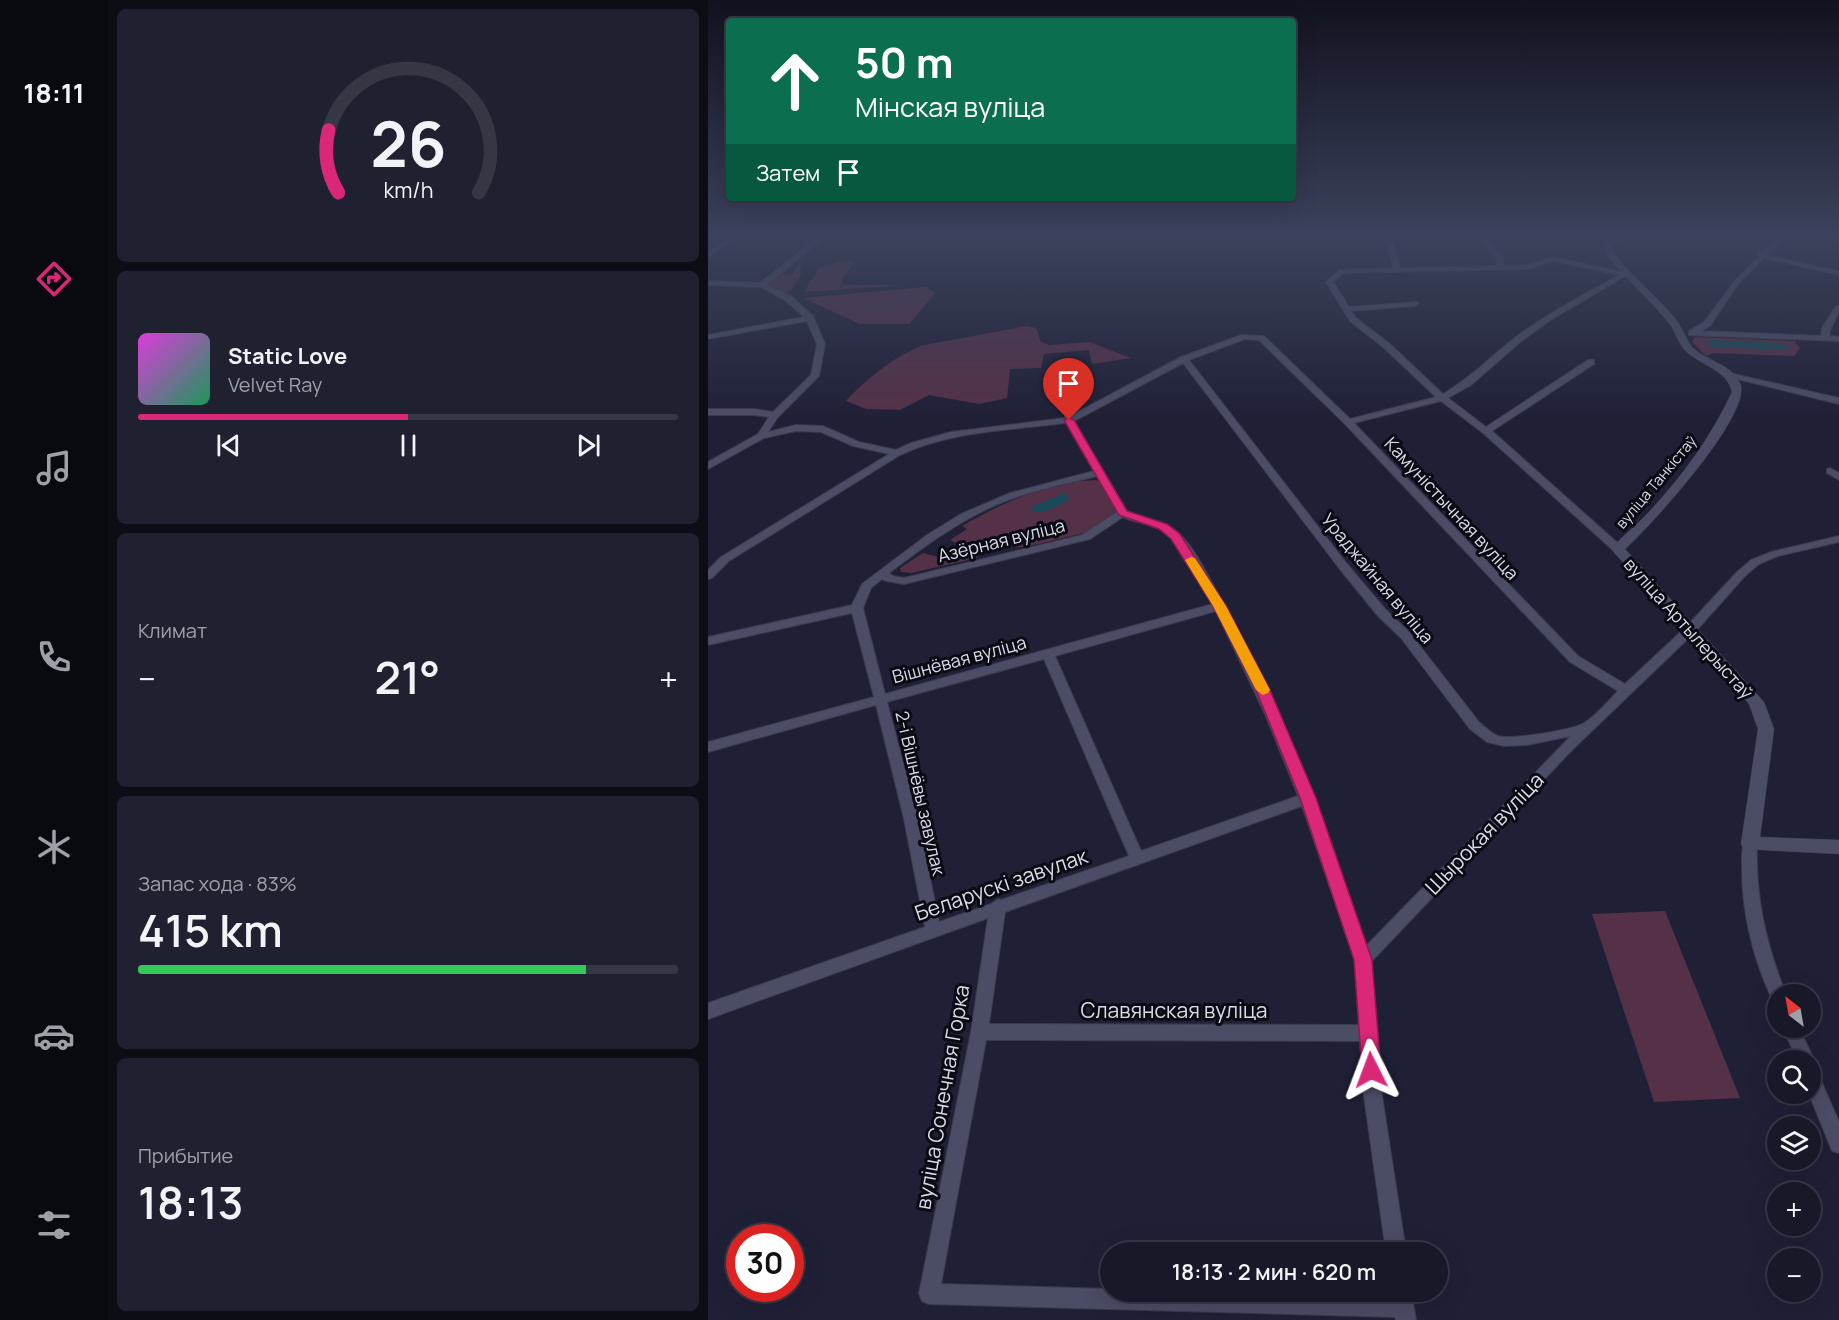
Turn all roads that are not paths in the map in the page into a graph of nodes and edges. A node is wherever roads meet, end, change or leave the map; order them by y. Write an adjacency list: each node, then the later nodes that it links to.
1 (787, 298): 9 (street)
2 (1338, 298): 7 (street, вуліца Артылерыстаў)
3 (1584, 298): 18 (street)
4 (1650, 298): 10 (street)
5 (1726, 298): 10 (street)
6 (1414, 304): 7 (street)
7 (1345, 307): 18 (street, вуліца Артылерыстаў)
8 (1839, 308): 12 (street)
9 (810, 318): 11 (street); 21 (street)
10 (1688, 334): 12 (street); 17 (street)
11 (708, 337)
12 (1825, 337): 13 (street)
13 (1839, 339)
14 (1184, 359): 22 (street); 23 (street, Камуністычная вуліца); 42 (street, Ураджайная вуліца)
15 (1591, 362): 25 (street)
16 (1071, 369): 22 (street)
17 (1728, 374): 19 (street); 32 (street, вуліца Танкістаў)
18 (1442, 398): 23 (street); 25 (street, вуліца Артылерыстаў)
19 (1839, 401)
20 (708, 412): 21 (street)
21 (775, 416): 24 (street); 26 (street)
22 (1069, 420): 27 (street); 29 (street)
23 (1348, 422): 40 (street, Камуністычная вуліца)
24 (796, 428): 26 (street); 27 (street)
25 (1486, 431): 32 (street, вуліца Артылерыстаў)
26 (761, 436): 28 (street)
27 (897, 453): 34 (street)
28 (708, 466)
29 (1099, 473): 30 (street); 33 (street, Азёрная вуліца)
30 (1123, 513): 33 (street, Азёрная вуліца); 35 (street)
31 (1839, 539): 37 (street, Шырокая вуліца)
32 (1618, 549): 37 (street, вуліца Артылерыстаў)
33 (882, 573): 36 (street, Азёрная вуліца)
34 (708, 576)
35 (1220, 606): 39 (street, Вішнёвая вуліца); 44 (street)
36 (856, 608): 38 (street); 41 (street)
37 (1691, 629): 40 (street, Шырокая вуліца); 45 (street, вуліца Артылерыстаў)
38 (708, 641)
39 (1048, 654): 41 (street, Вішнёвая вуліца); 47 (street)
40 (1627, 691): 42 (street, Шырокая вуліца)
41 (880, 700): 43 (street, Вішнёвая вуліца); 49 (street, 2-і Вішнёвы завулак)
42 (1586, 729): 50 (street, Шырокая вуліца)
43 (708, 747)
44 (1308, 798): 47 (street, Беларускі завулак); 50 (street)
45 (1750, 844): 46 (street); 51 (street, вуліца Артылерыстаў)
46 (1839, 847)
47 (1137, 858): 48 (street, Беларускі завулак)
48 (998, 906): 49 (street, Беларускі завулак); 53 (street, вуліца Сонечная Горка)
49 (933, 930): 52 (street, Беларускі завулак)
50 (1363, 960): 54 (street)
51 (1775, 984)
52 (708, 1011)
53 (979, 1032): 54 (street, Славянская вуліца); 58 (street, вуліца Сонечная Горка)
54 (1370, 1033): 57 (street)
55 (1821, 1101): 56 (street)
56 (1839, 1144)
57 (1395, 1242)
58 (1403, 1306)

